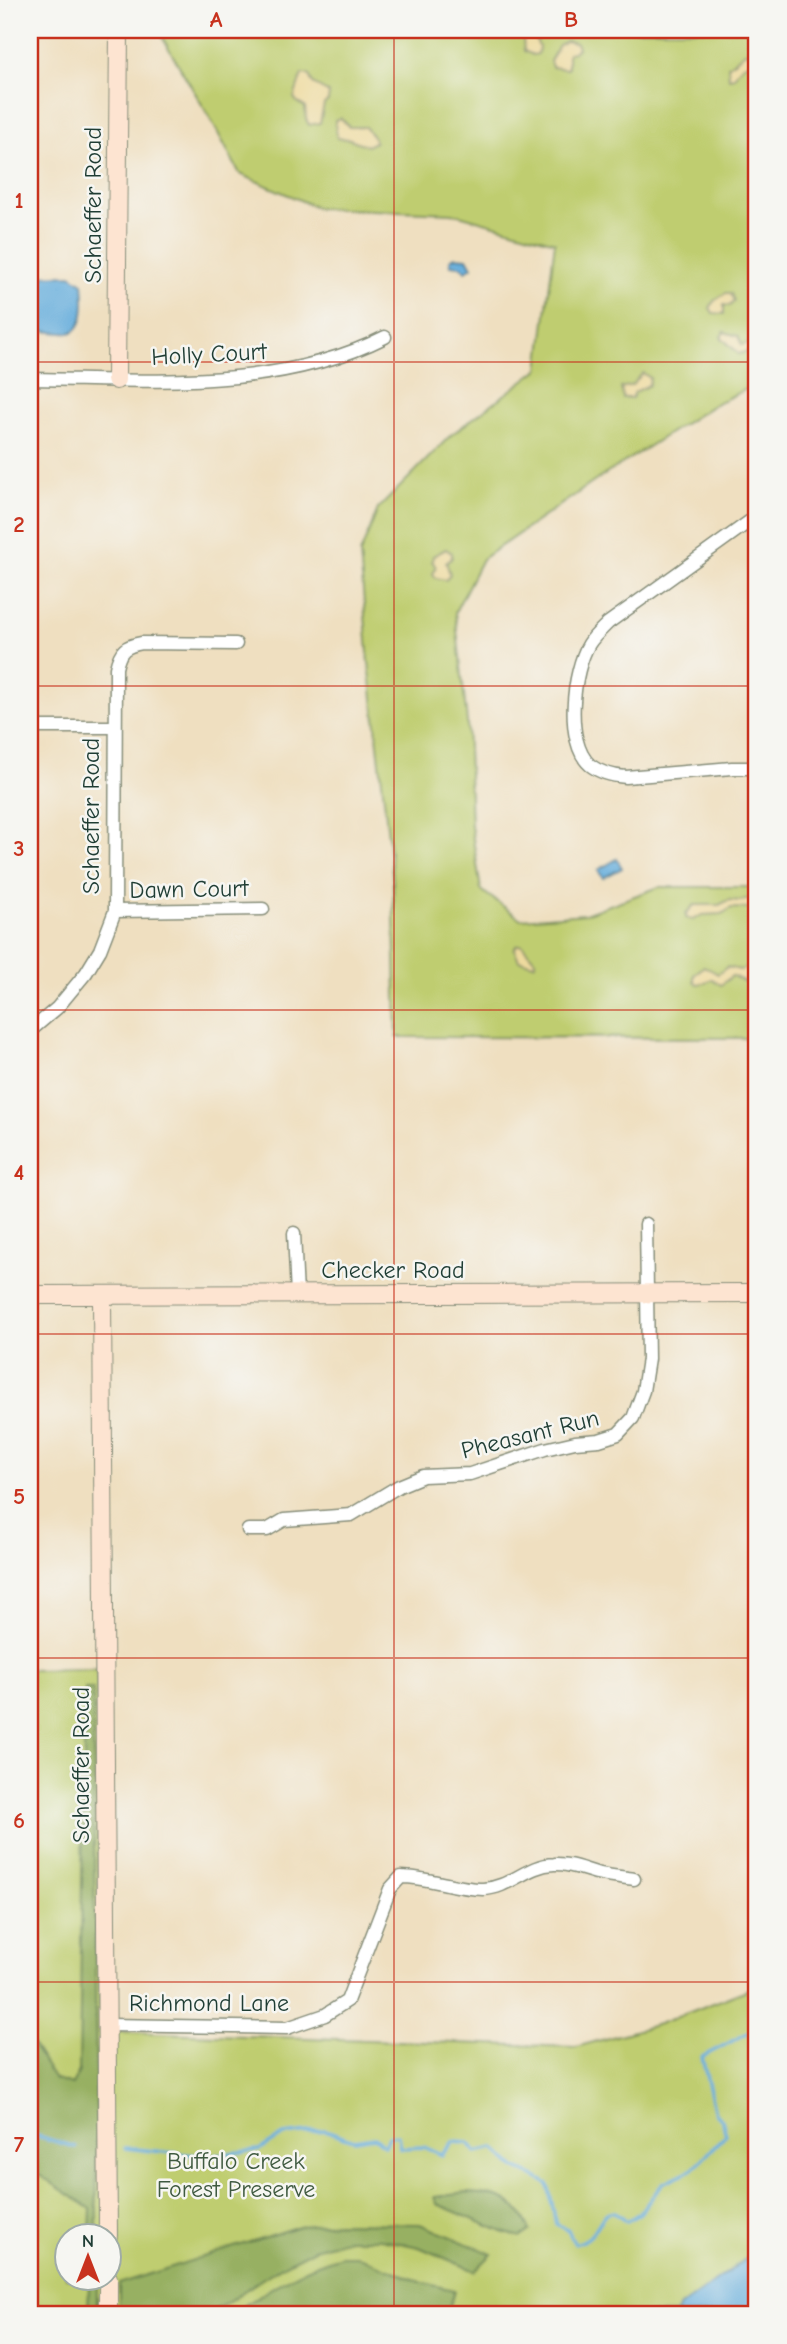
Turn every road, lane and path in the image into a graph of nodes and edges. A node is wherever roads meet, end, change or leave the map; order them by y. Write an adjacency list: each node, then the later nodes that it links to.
1 (119, 30): 4 (street, Schaeffer Road)
2 (385, 337): 4 (street, Holly Court)
3 (30, 379): 4 (street, Holly Court)
4 (116, 380)
5 (757, 516): 9 (street)
6 (236, 643): 8 (street, Schaeffer Road)
7 (30, 727): 8 (street)
8 (116, 727): 11 (street, Schaeffer Road)
9 (757, 768)
10 (263, 909): 11 (street, Dawn Court)
11 (115, 911): 12 (street, Schaeffer Road)
12 (30, 1031)
13 (646, 1224): 16 (street, Pheasant Run)
14 (294, 1233): 19 (street)
15 (757, 1293): 16 (street, Checker Road)
16 (648, 1294): 19 (street, Checker Road); 20 (street, Pheasant Run)
17 (30, 1295): 18 (street, Checker Road)
18 (102, 1295): 19 (street, Checker Road); 22 (street, Schaeffer Road)
19 (297, 1295)
20 (248, 1530)
21 (634, 1879): 22 (street, Richmond Lane)
22 (107, 2025): 23 (street, Schaeffer Road)
23 (108, 2222)
24 (108, 2292): 25 (street)
25 (108, 2314)

